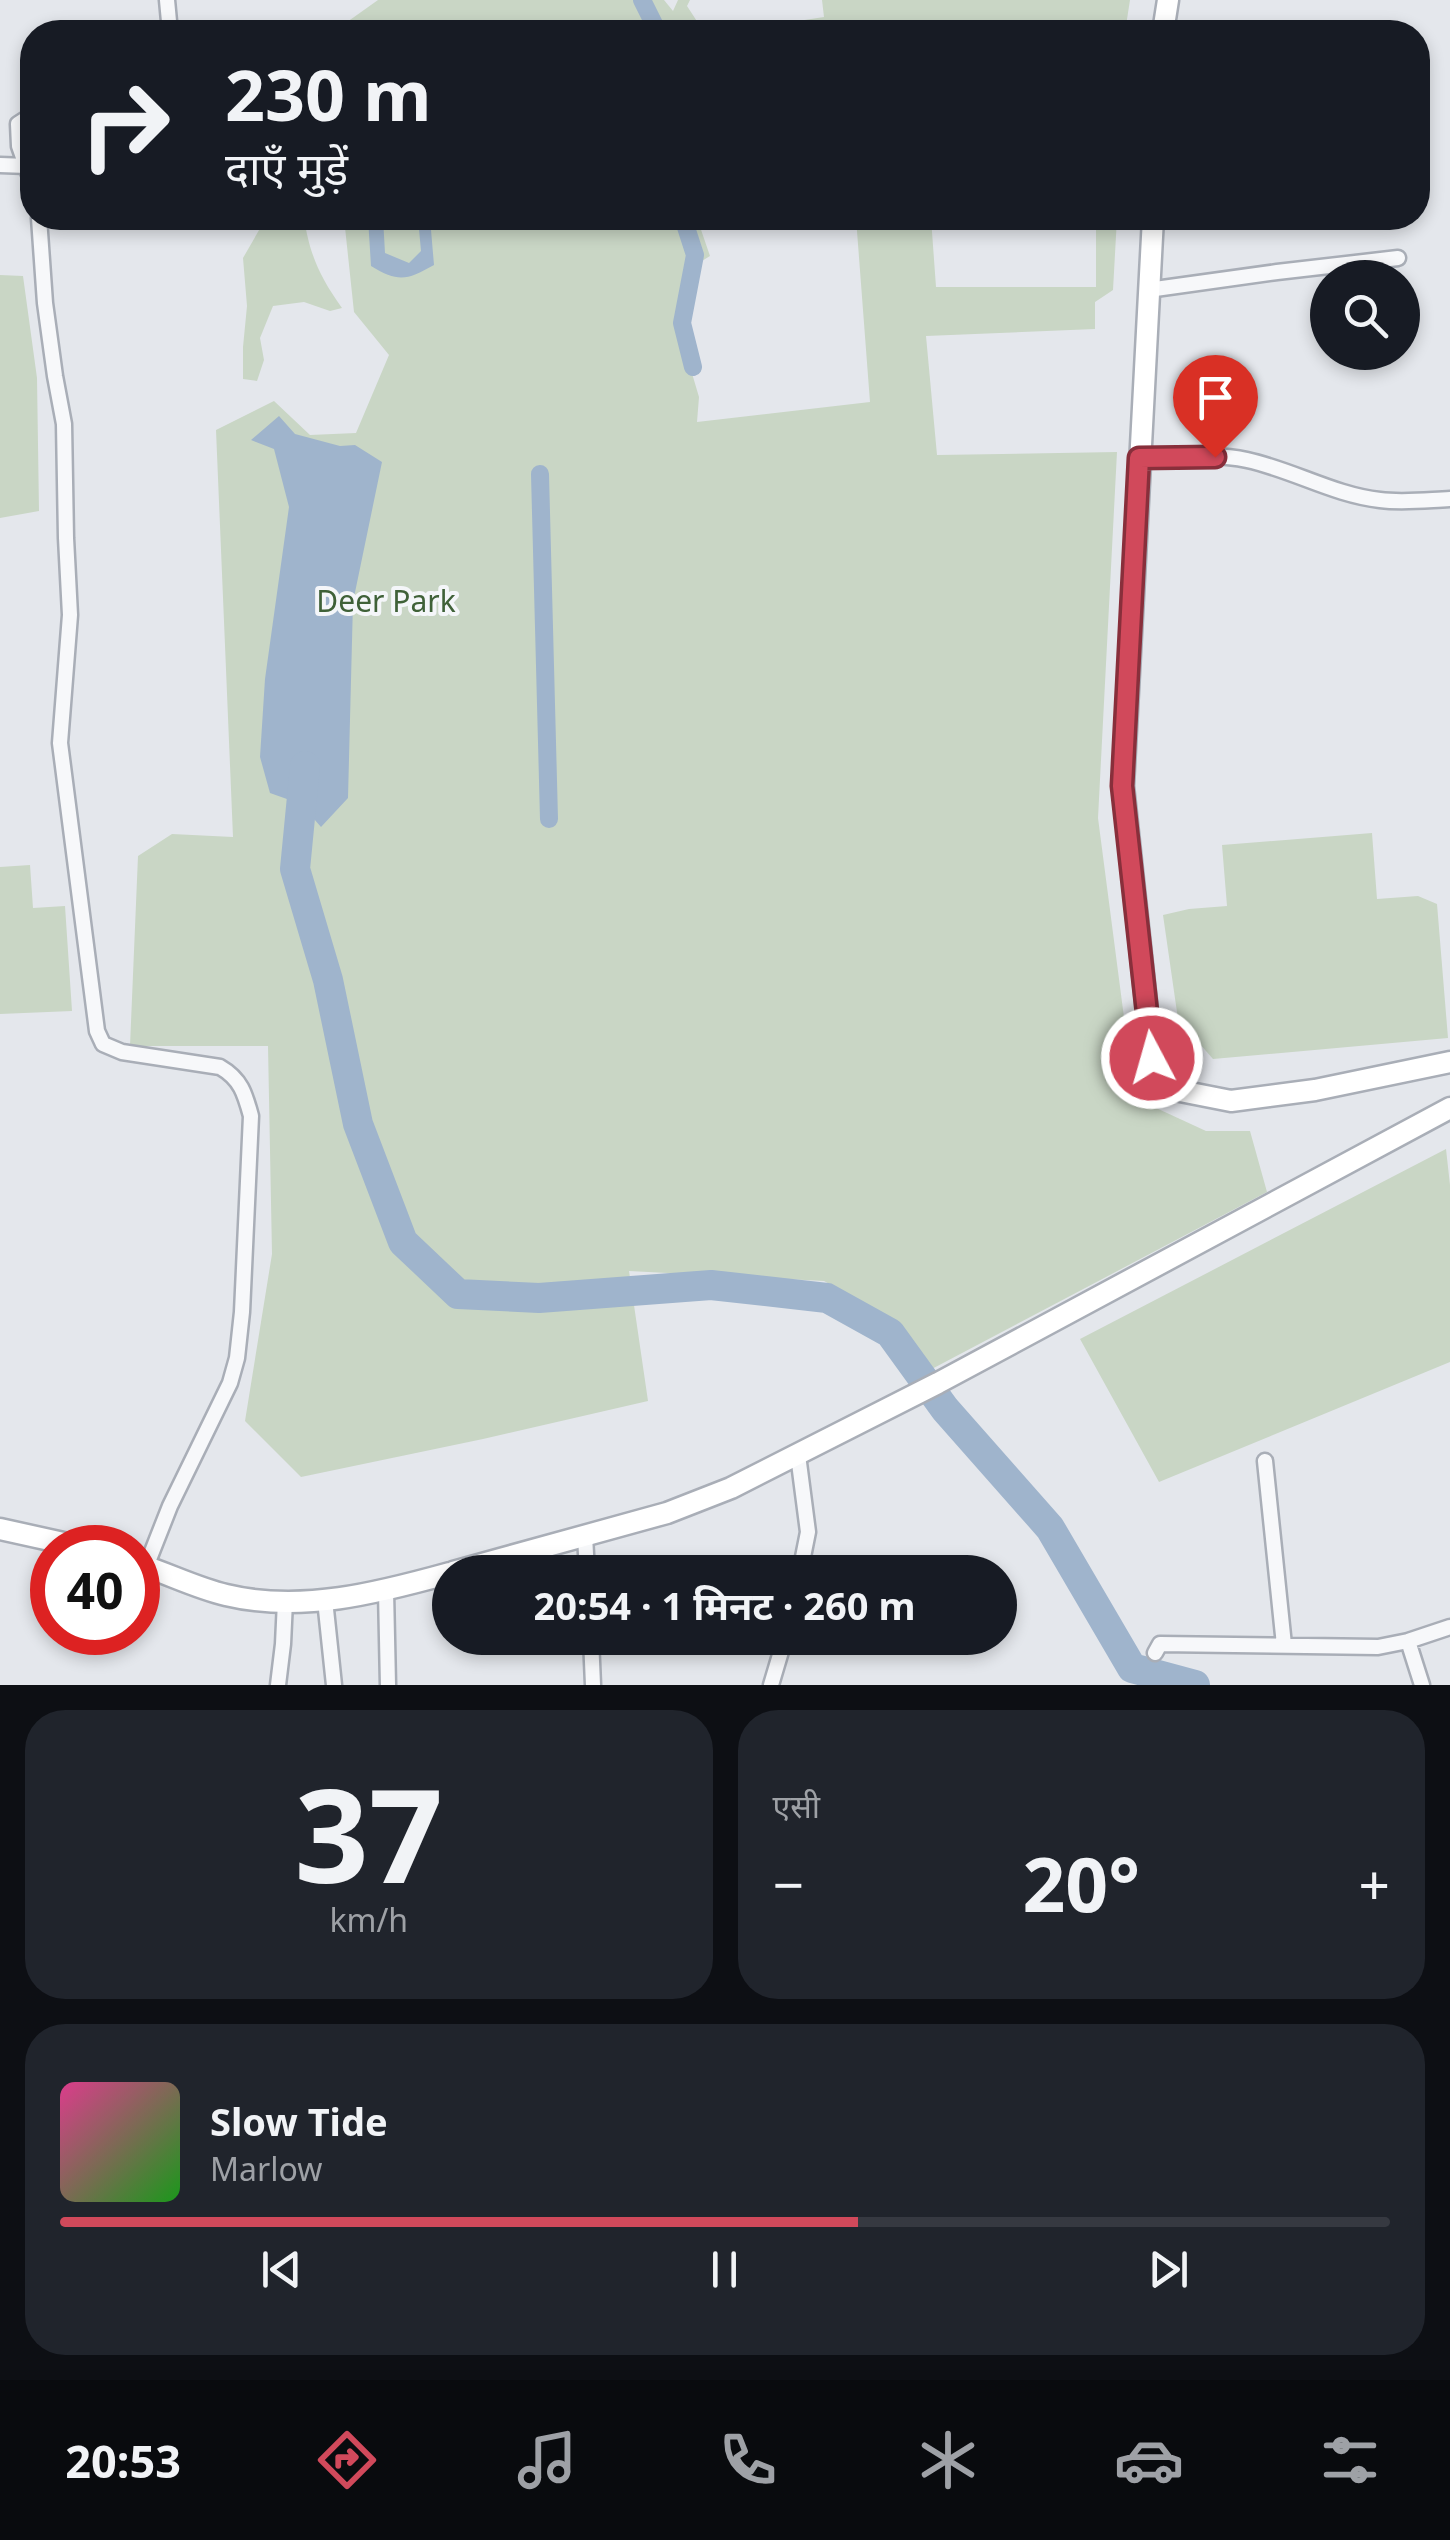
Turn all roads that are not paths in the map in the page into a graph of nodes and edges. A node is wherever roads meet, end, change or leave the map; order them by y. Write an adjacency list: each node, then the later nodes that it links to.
1 (20, 123): 2 (street)
2 (20, 148)
3 (40, 230): 13 (street)
4 (1152, 230): 6 (street)
5 (1398, 258): 6 (street)
6 (1148, 290): 7 (street)
7 (1139, 458): 8 (street); 9 (street)
8 (1450, 499)
9 (1450, 1062)
10 (1450, 1108): 11 (street)
11 (798, 1454): 16 (street); 19 (street)
12 (1265, 1460): 27 (street)
13 (160, 1527)
14 (0, 1529): 15 (street)
15 (30, 1536)
16 (585, 1536): 17 (street); 18 (street)
17 (517, 1555)
18 (586, 1555)
19 (803, 1555)
20 (160, 1572): 24 (street)
21 (432, 1578): 22 (street)
22 (386, 1591): 23 (street); 33 (street)
23 (325, 1600): 24 (street); 32 (street)
24 (285, 1602): 31 (street)
25 (1450, 1627): 26 (street)
26 (1408, 1641): 27 (street); 36 (street)
27 (1284, 1646): 28 (street)
28 (1155, 1653)
29 (592, 1655): 34 (street)
30 (780, 1655): 35 (street)
31 (278, 1685)
32 (334, 1685)
33 (388, 1685)
34 (594, 1685)
35 (770, 1685)
36 (1422, 1685)

